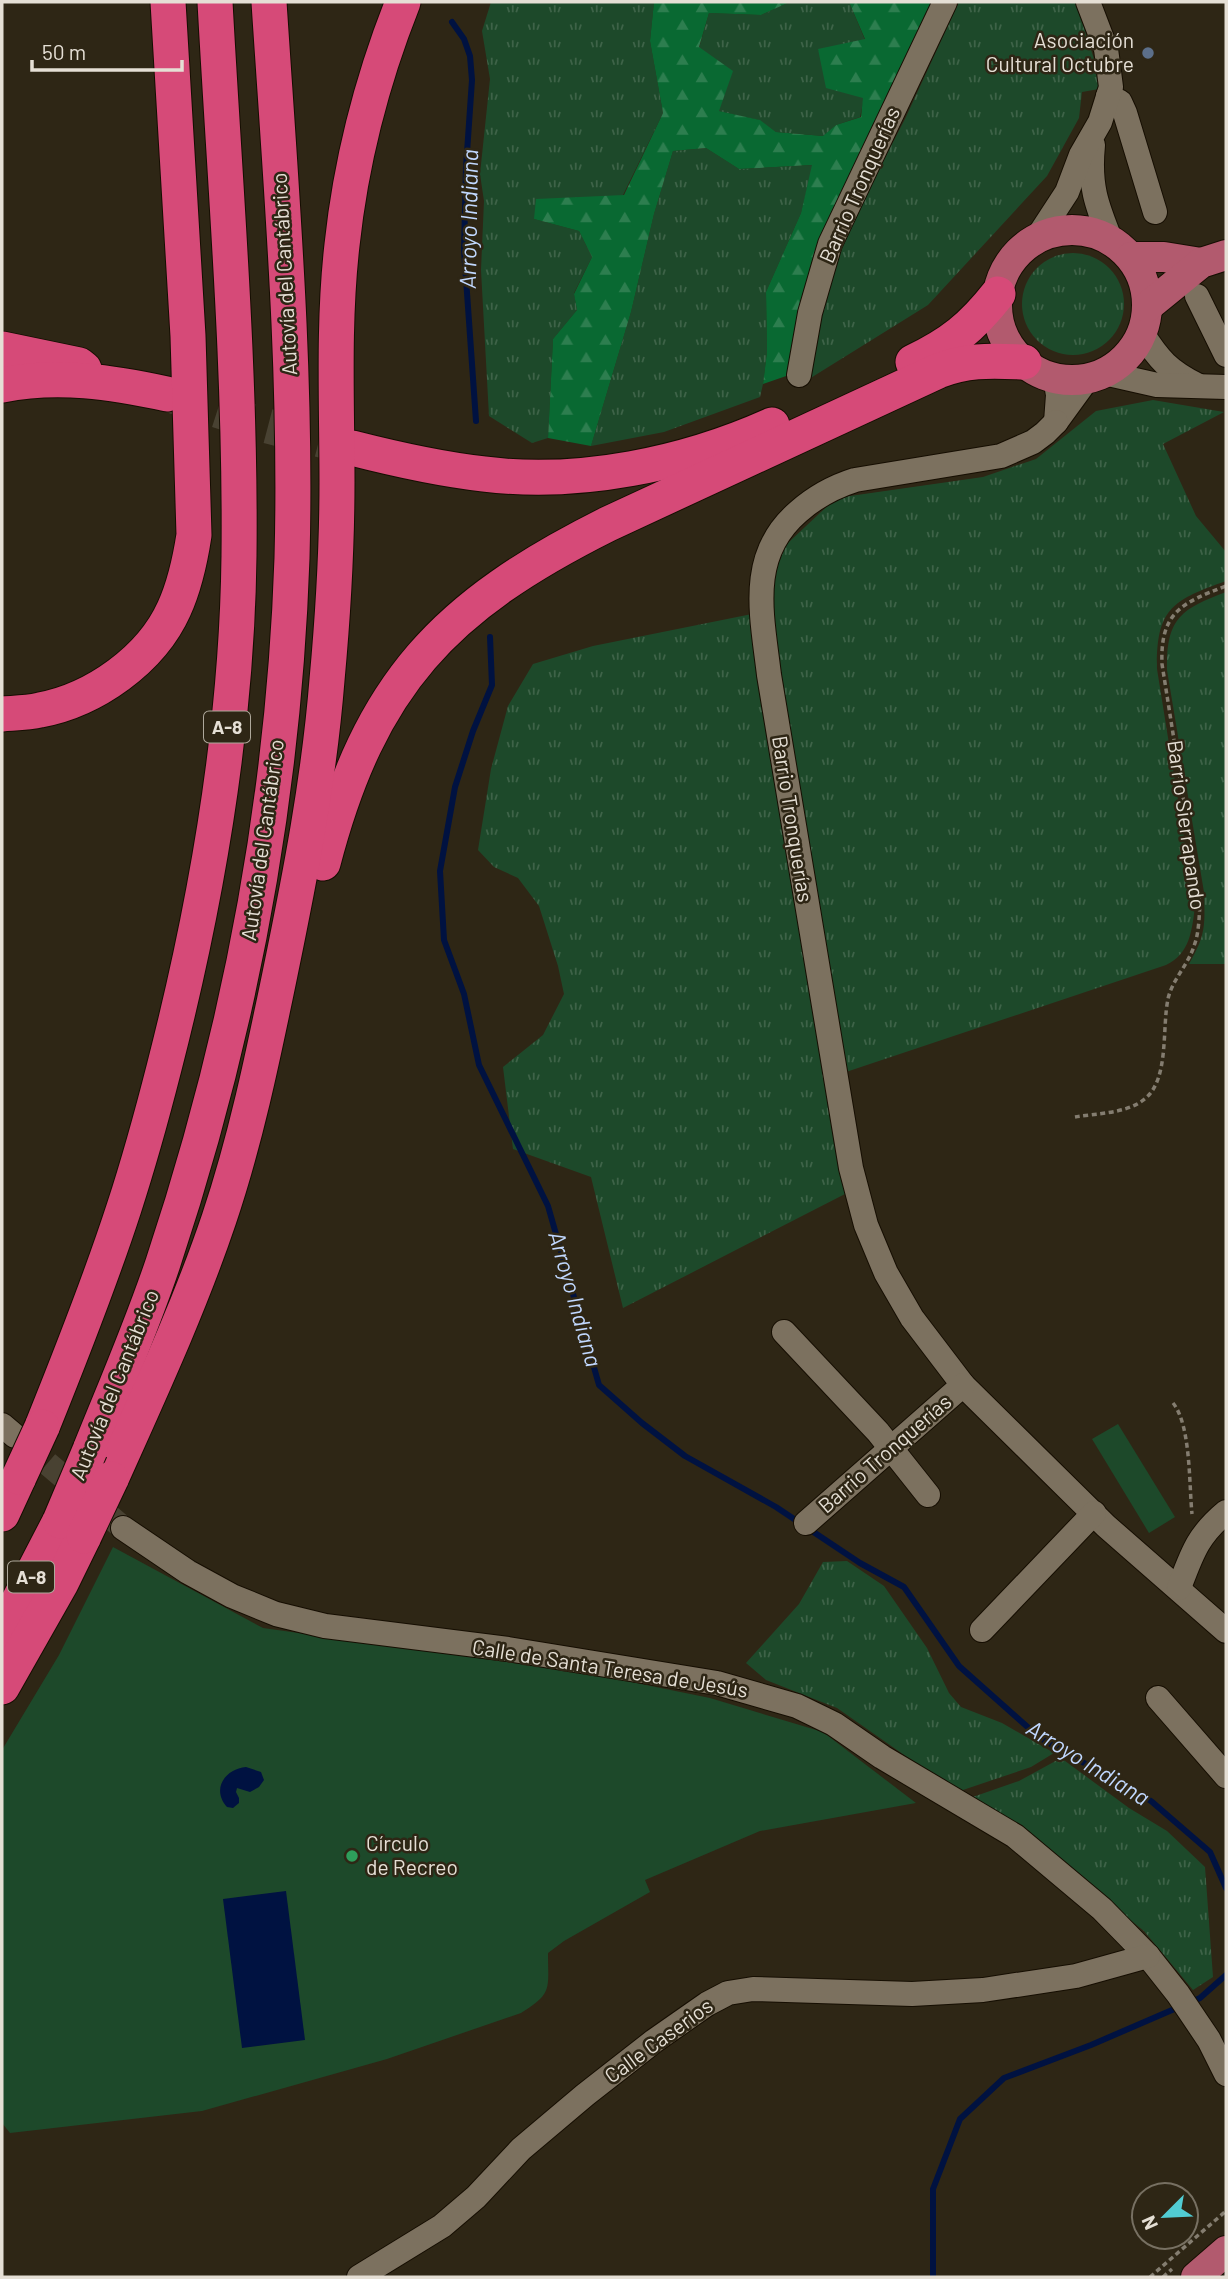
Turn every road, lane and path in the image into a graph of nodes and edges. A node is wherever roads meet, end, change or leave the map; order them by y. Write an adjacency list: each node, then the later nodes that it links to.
1 (168, 2): 31 (highway)
2 (215, 2): 37 (highway, A-8)
3 (269, 2): 45 (highway, Autovía del Cantábrico / A-8, bridge)
4 (403, 2): 33 (highway)
5 (945, 2): 20 (street, Barrio Tronquerías)
6 (1088, 2): 7 (street)
7 (1108, 96): 8 (street); 9 (street)
8 (1094, 134): 10 (street); 11 (street)
9 (1155, 212)
10 (1037, 238): 11 (main road); 13 (main road)
11 (1121, 249): 12 (main road); 15 (main road)
12 (1214, 259): 15 (main road)
13 (998, 294): 17 (highway); 18 (main road)
14 (1197, 296): 19 (street)
15 (1145, 320): 21 (main road); 25 (street)
16 (2, 349): 23 (highway)
17 (930, 354): 18 (highway); 29 (highway)
18 (1018, 355): 22 (main road); 33 (highway)
19 (1226, 355)
20 (799, 375)
21 (1096, 376): 22 (main road); 25 (street); 28 (street, Barrio Tronquerías)
22 (1055, 378): 28 (street)
23 (101, 381): 24 (highway); 27 (highway)
24 (2, 385)
25 (1198, 386): 26 (street)
26 (1226, 387)
27 (167, 394)
28 (1056, 422): 35 (street, Barrio Tronquerías)
29 (352, 449)
30 (1226, 586): 32 (path, Barrio Sierrapando)
31 (2, 713)
32 (1075, 1116)
33 (233, 1175): 45 (highway, bridge)
34 (784, 1332): 38 (street, Barrio Tronquerías)
35 (963, 1385): 38 (street, Barrio Tronquerías); 41 (street, Barrio Tronquerías)
36 (1173, 1403): 46 (path)
37 (20, 1429): 42 (highway, A-8, bridge)
38 (884, 1440): 39 (street); 43 (street, Barrio Tronquerías)
39 (928, 1495)
40 (1226, 1512): 46 (street)
41 (1094, 1513): 47 (street, Barrio Tronquerías); 48 (street)
42 (2, 1514)
43 (806, 1523)
44 (123, 1528): 54 (street, Calle de Santa Teresa de Jesús)
45 (72, 1529): 50 (highway, Autovía del Cantábrico / A-8); 51 (highway)
46 (1196, 1544): 47 (street)
47 (1179, 1588): 49 (street, Barrio Tronquerías)
48 (982, 1630)
49 (1226, 1631)
50 (2, 1633)
51 (2, 1687)
52 (1158, 1698): 53 (street)
53 (1226, 1776)
54 (1148, 1956): 55 (street, Calle de Santa Teresa de Jesús); 58 (street, Calle Caserios)
55 (1226, 2074)
56 (1226, 2211): 59 (path)
57 (1226, 2251): 60 (main road)
58 (359, 2277)
59 (1150, 2277)
60 (1196, 2277)

